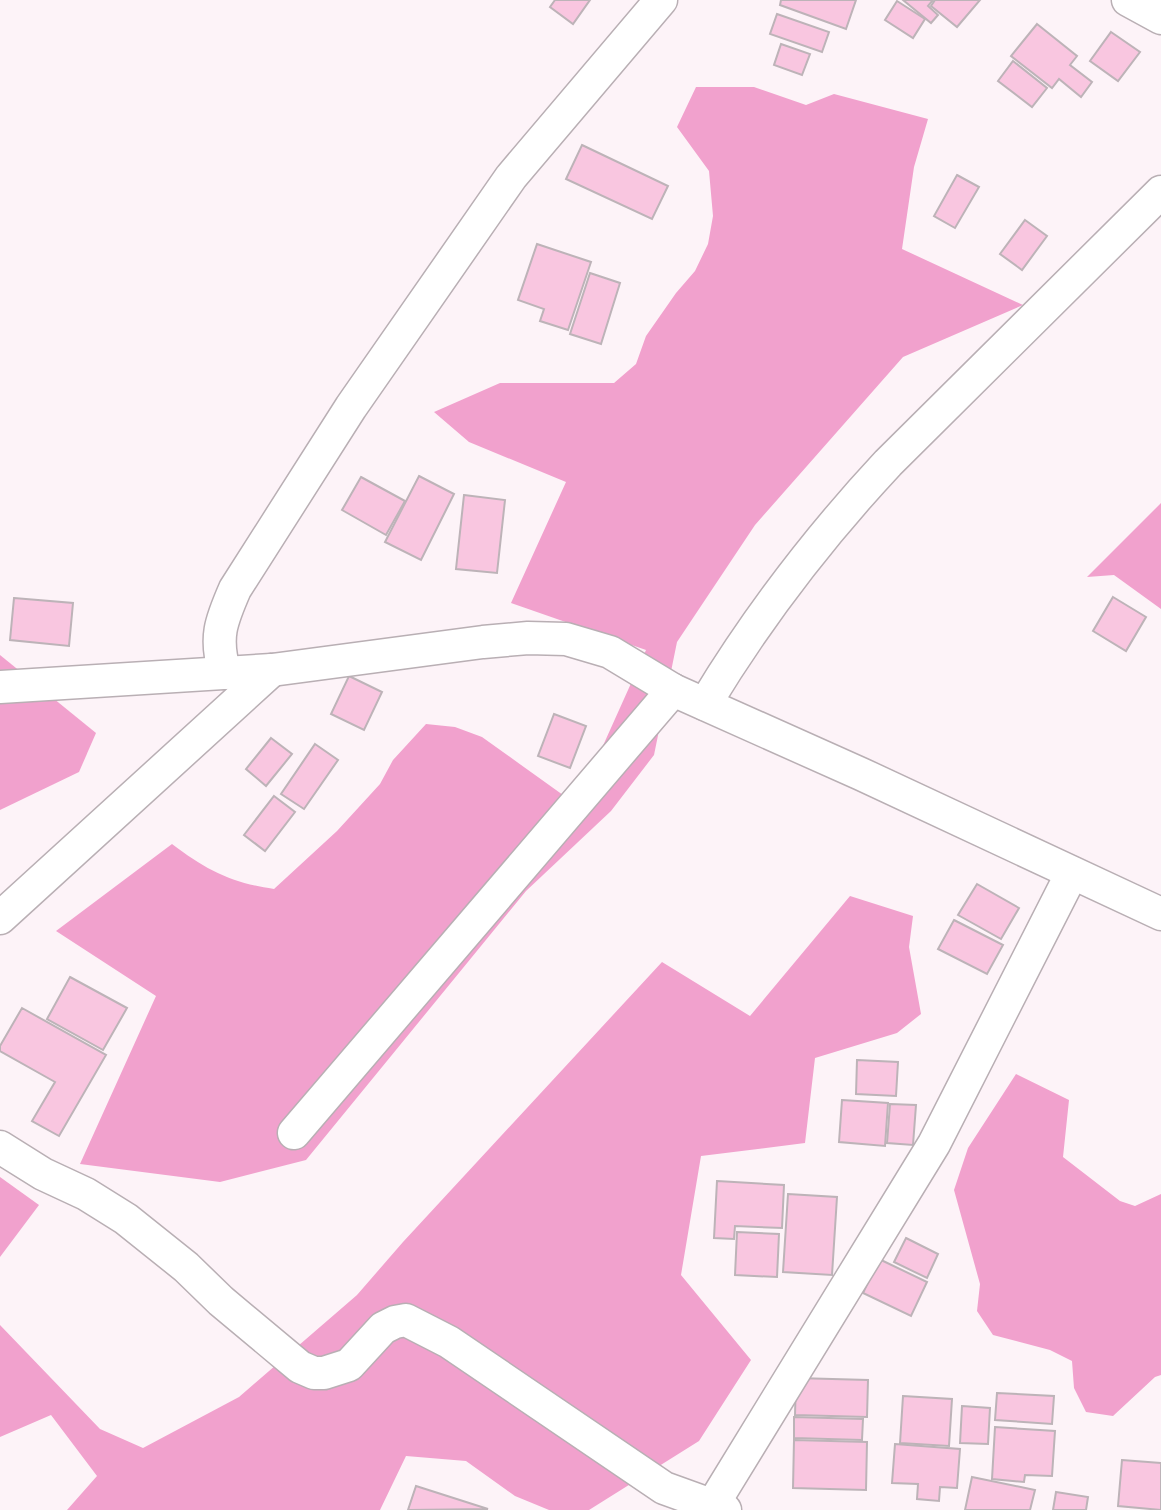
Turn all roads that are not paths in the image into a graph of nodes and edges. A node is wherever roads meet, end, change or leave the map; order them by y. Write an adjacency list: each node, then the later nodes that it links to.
1 (662, 0): 6 (street)
2 (1128, 0): 3 (street)
3 (1161, 18)
4 (1161, 192): 9 (street)
5 (272, 670): 6 (street); 8 (street); 12 (street)
6 (225, 673): 7 (street)
7 (0, 687)
8 (673, 690): 9 (street); 13 (street)
9 (705, 704): 10 (street)
10 (1072, 873): 11 (street); 16 (street)
11 (1161, 914)
12 (0, 918)
13 (294, 1133)
14 (0, 1147): 15 (street)
15 (657, 1499): 16 (street)
16 (719, 1508)

